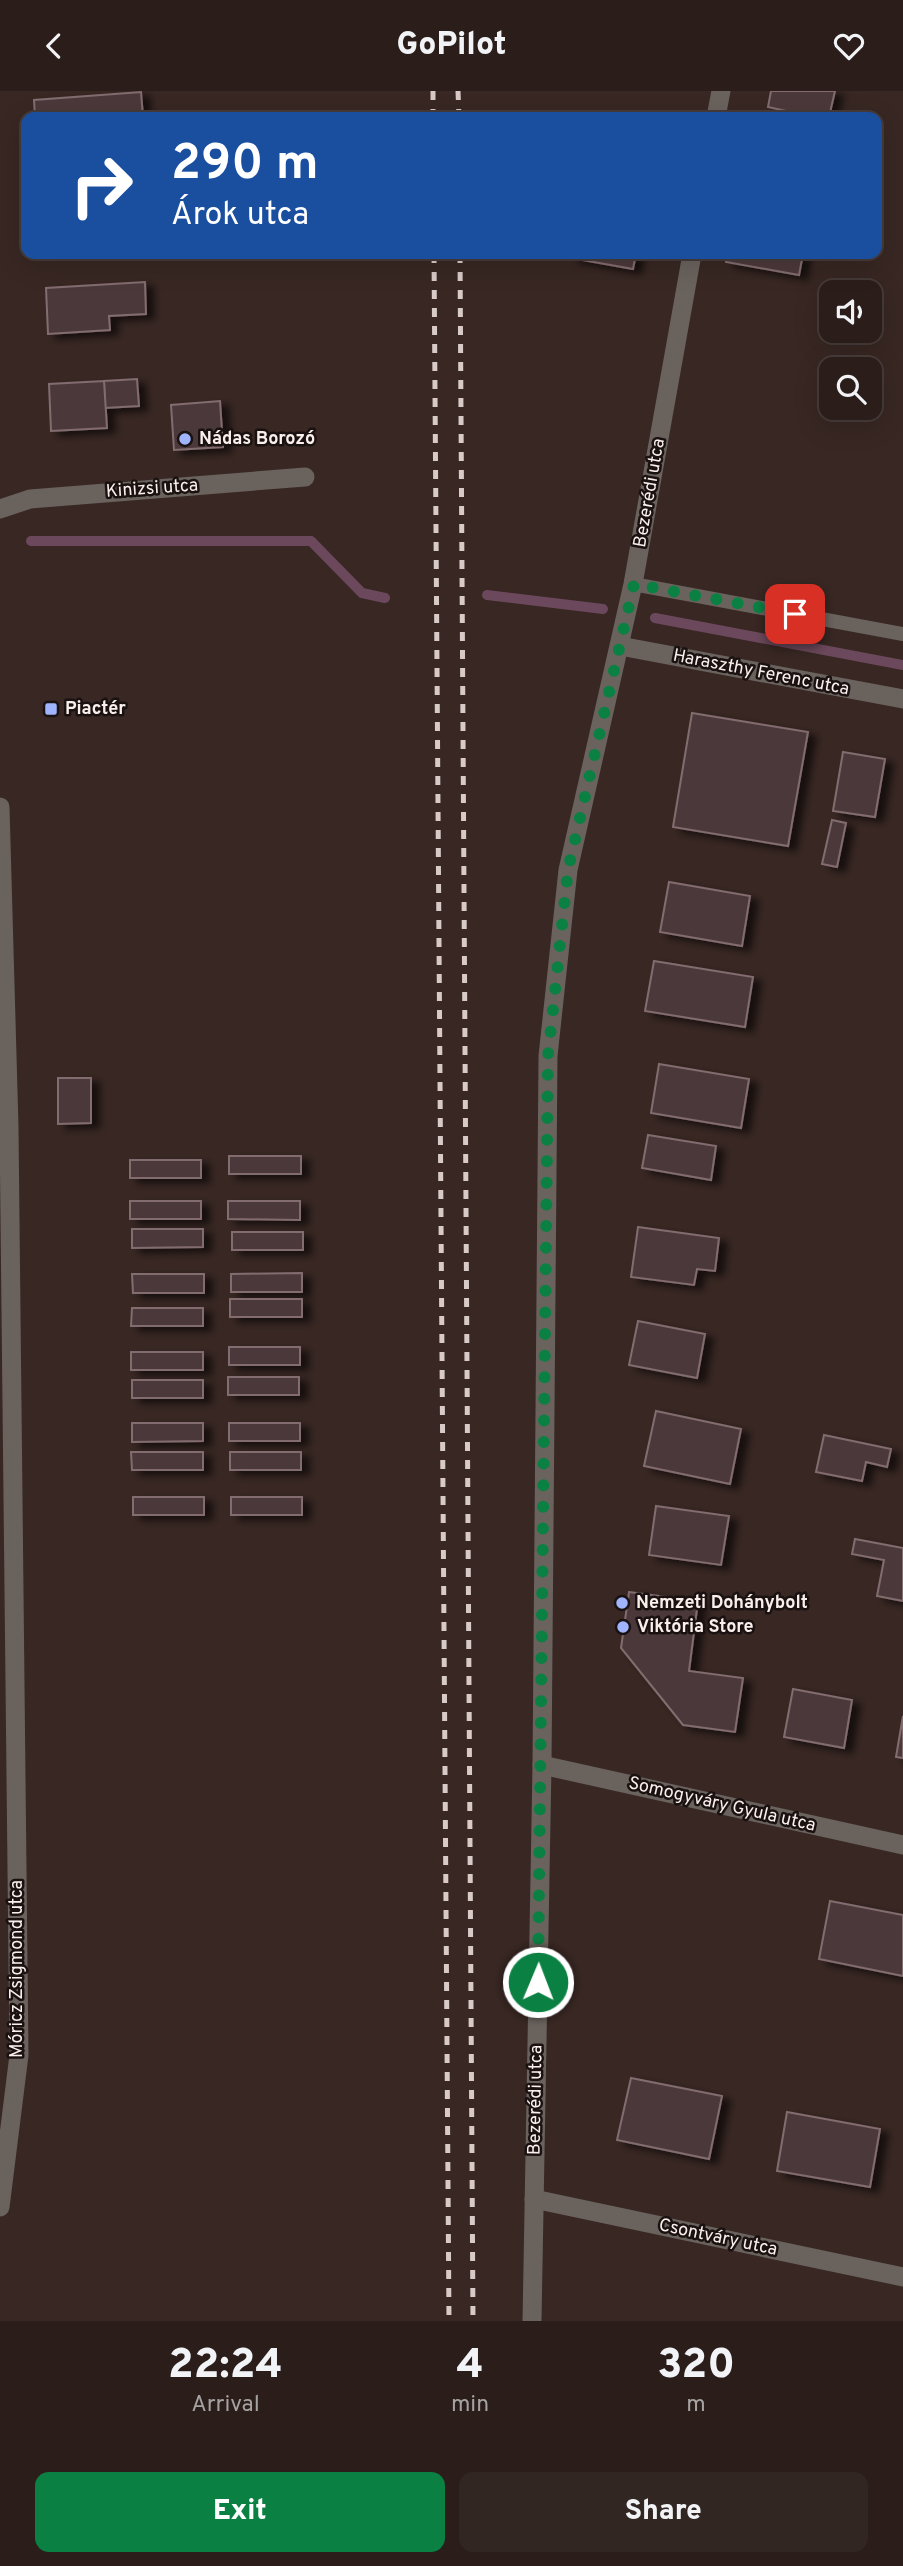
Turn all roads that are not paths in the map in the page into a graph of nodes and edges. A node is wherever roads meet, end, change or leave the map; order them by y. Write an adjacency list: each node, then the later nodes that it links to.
1 (721, 91): 2 (street)
2 (717, 112)
3 (691, 259): 6 (street, Bezerédi utca)
4 (305, 477): 5 (street, Kinizsi utca)
5 (0, 509)
6 (634, 584): 7 (lane); 8 (street, Bezerédi utca)
7 (903, 634)
8 (620, 646): 9 (street, Haraszthy Ferenc utca); 12 (street, Bezerédi utca)
9 (903, 699)
10 (0, 807): 11 (street, Móricz Zsigmond utca)
11 (1, 900): 15 (street, Móricz Zsigmond utca)
12 (542, 1765): 13 (street, Somogyváry Gyula utca); 14 (street, Bezerédi utca)
13 (903, 1845)
14 (534, 2199): 16 (street, Csontváry utca); 17 (street, Bezerédi utca)
15 (0, 2207)
16 (903, 2277)
17 (532, 2321)

